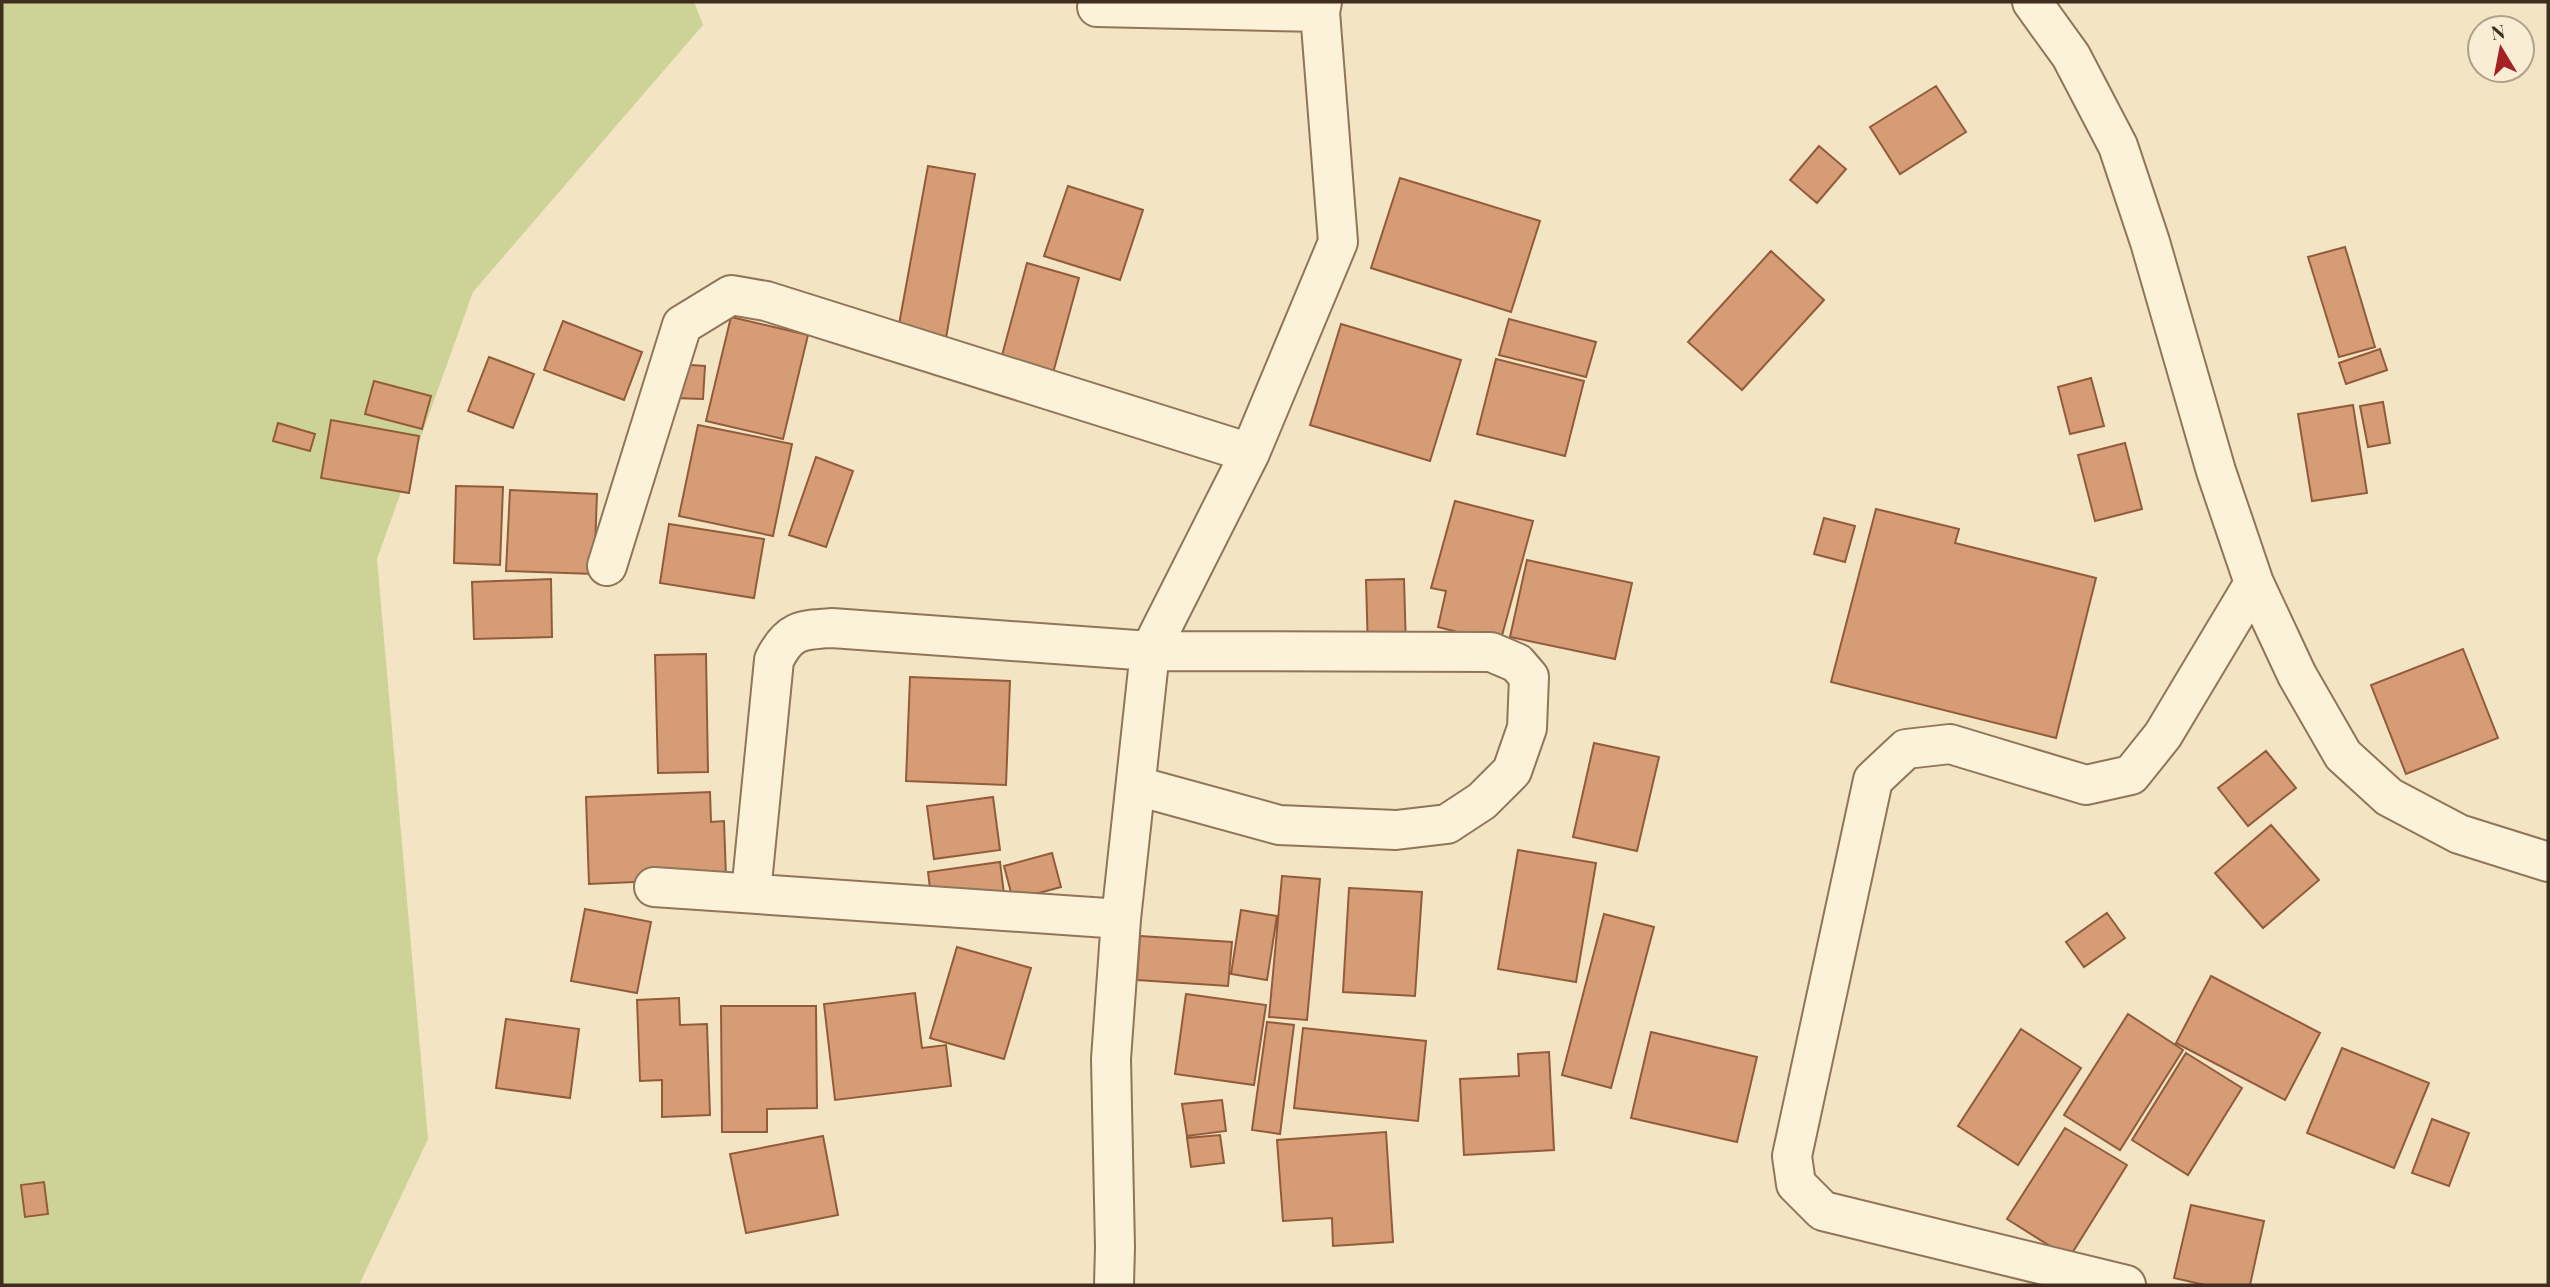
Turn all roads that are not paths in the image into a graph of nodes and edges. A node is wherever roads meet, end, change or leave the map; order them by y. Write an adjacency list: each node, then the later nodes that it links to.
1 (2032, 2): 6 (street)
2 (1097, 7): 3 (street)
3 (1321, 7): 4 (street)
4 (1250, 453): 5 (street); 7 (street)
5 (607, 566)
6 (2254, 583): 9 (street); 14 (street)
7 (1150, 651): 8 (street); 8 (street); 11 (street)
8 (1137, 786): 12 (street)
9 (2548, 862)
10 (654, 887): 11 (street)
11 (751, 893): 12 (street)
12 (1121, 919): 13 (street)
13 (1114, 1285)
14 (2126, 1285)

